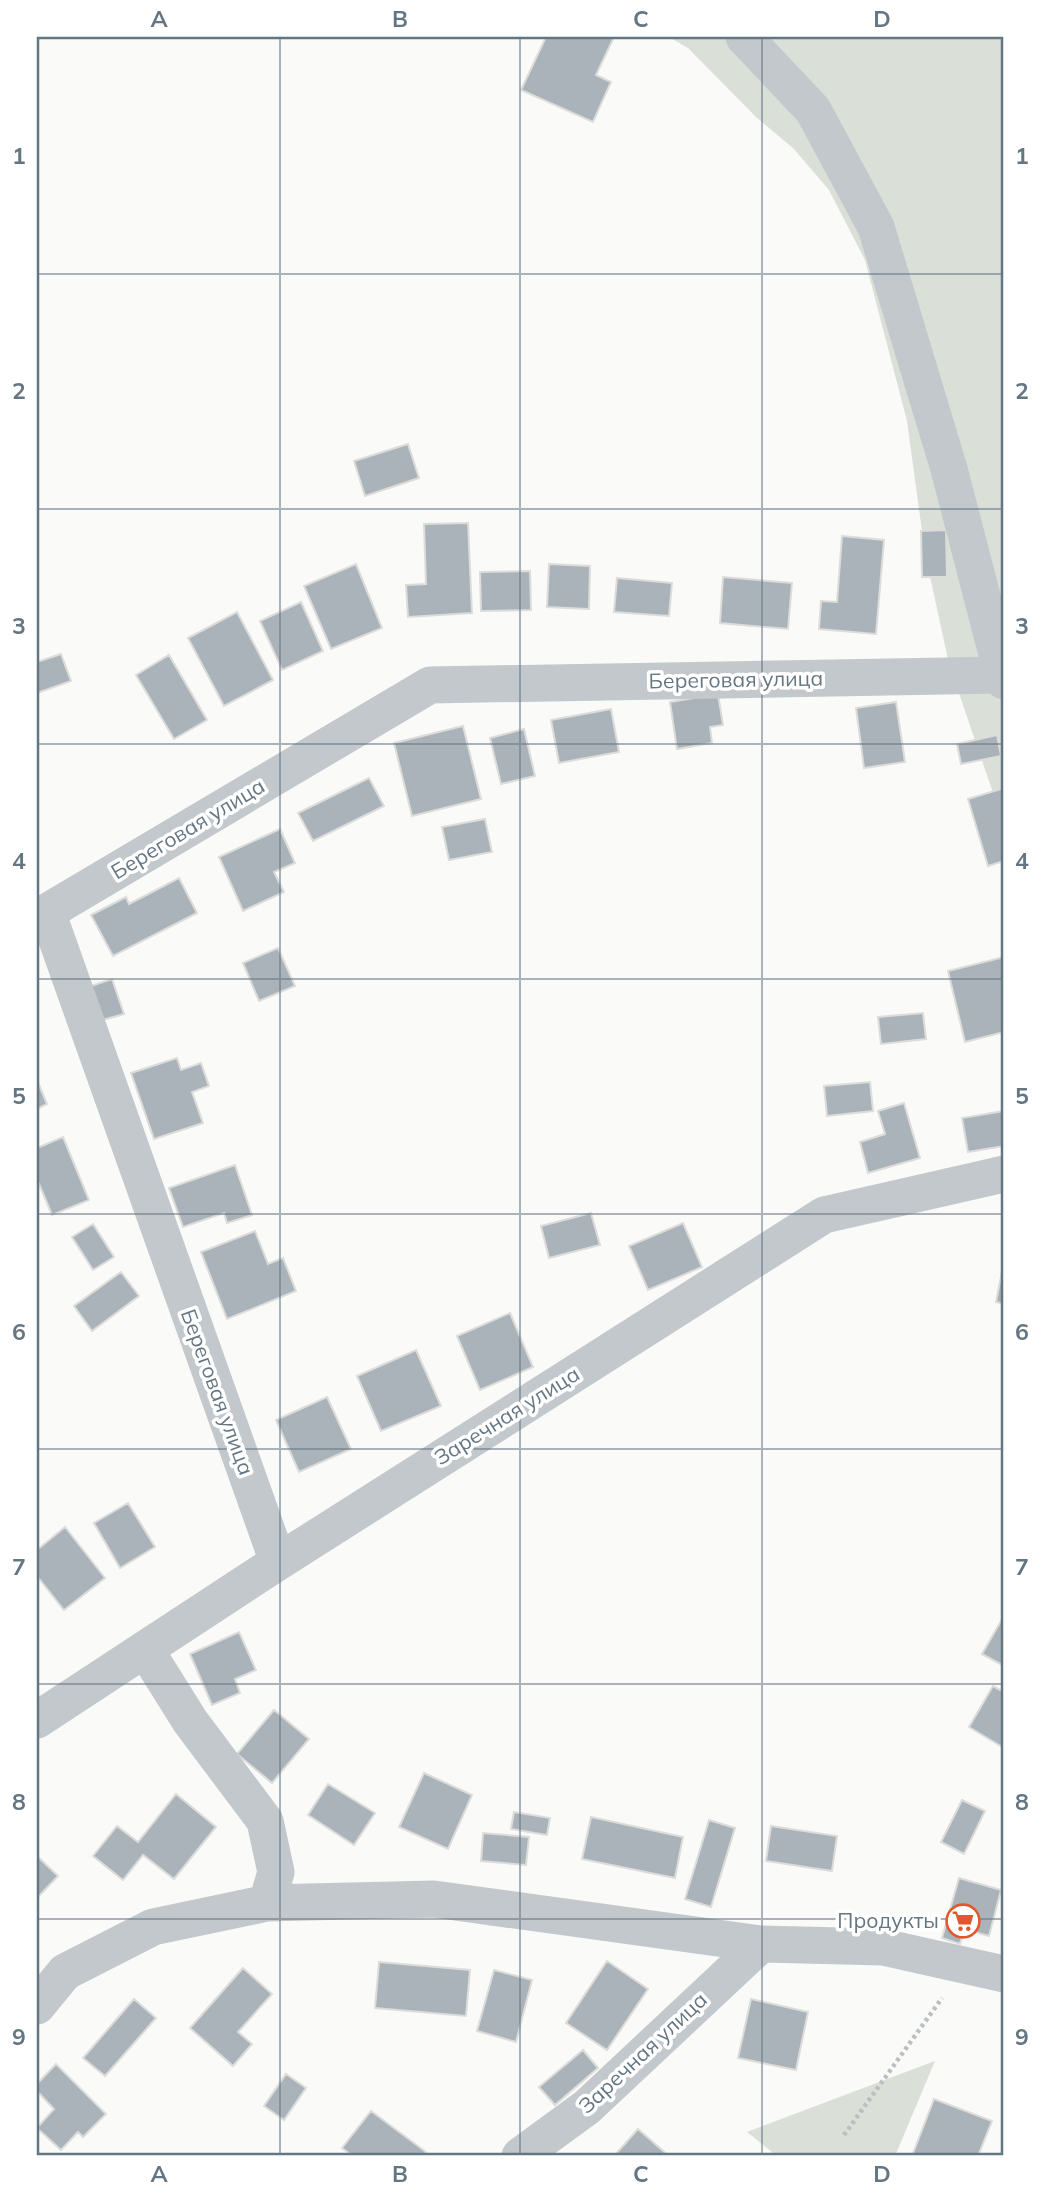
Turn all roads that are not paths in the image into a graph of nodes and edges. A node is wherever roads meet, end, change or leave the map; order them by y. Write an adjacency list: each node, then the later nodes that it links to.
1 (744, 37): 2 (street, Береговая улица)
2 (1003, 678): 3 (street, Береговая улица)
3 (42, 911): 5 (street, Береговая улица)
4 (1004, 1174): 5 (street, Заречная улица)
5 (278, 1562): 6 (street, Заречная улица)
6 (145, 1649): 7 (street, Заречная улица); 8 (street)
7 (37, 1720)
8 (267, 1903): 9 (street); 11 (street)
9 (761, 1944): 10 (street); 12 (street, Заречная улица)
10 (1004, 1974)
11 (37, 2007)
12 (520, 2156)

